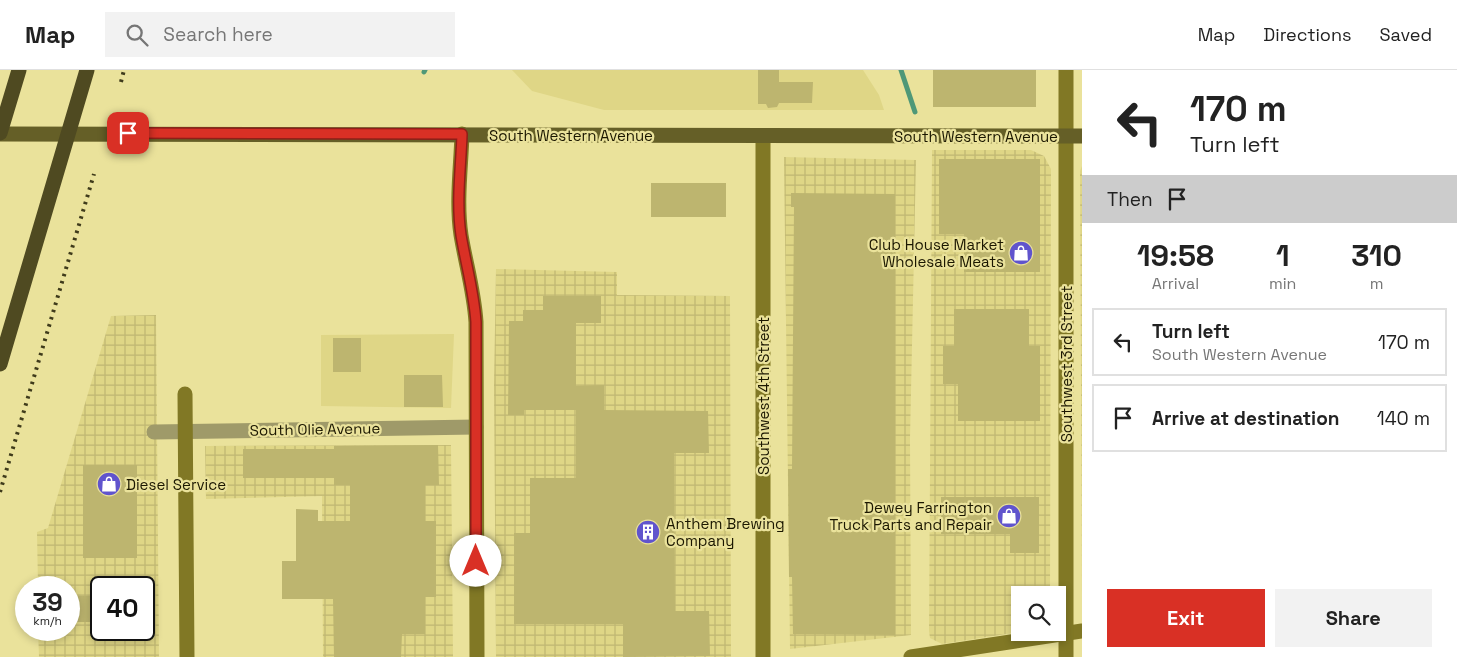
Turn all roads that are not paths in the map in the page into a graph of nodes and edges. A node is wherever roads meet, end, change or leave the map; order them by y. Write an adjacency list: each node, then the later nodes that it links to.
1 (19, 70): 4 (highway)
2 (87, 70): 5 (highway)
3 (1066, 70): 8 (street, Southwest 3rd Street)
4 (0, 133): 5 (main road, South Western Avenue)
5 (64, 134): 6 (main road, South Western Avenue); 10 (highway)
6 (462, 134): 7 (main road, South Western Avenue); 12 (street)
7 (763, 136): 8 (main road, South Western Avenue); 19 (street, Southwest 4th Street)
8 (1066, 136): 9 (main road, South Western Avenue); 16 (street, Southwest 3rd Street)
9 (1082, 136)
10 (0, 364)
11 (185, 394): 13 (street)
12 (476, 427): 13 (street, South Olie Avenue); 18 (street)
13 (186, 431): 14 (street, South Olie Avenue); 17 (street)
14 (154, 432)
15 (1082, 631): 16 (street)
16 (1067, 633): 20 (street); 21 (street, Southwest 3rd Street)
17 (187, 657)
18 (477, 657)
19 (763, 657)
20 (911, 657)
21 (1066, 657)

